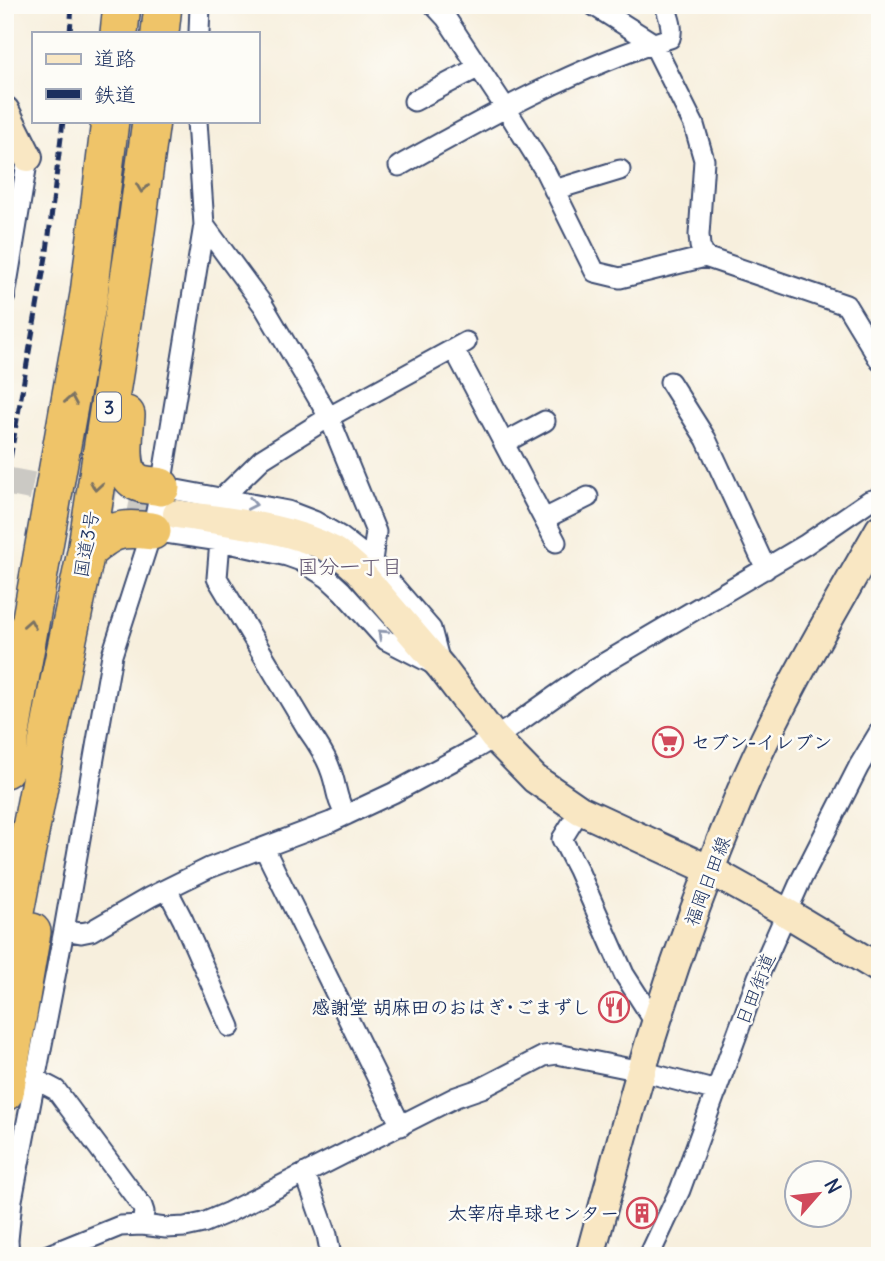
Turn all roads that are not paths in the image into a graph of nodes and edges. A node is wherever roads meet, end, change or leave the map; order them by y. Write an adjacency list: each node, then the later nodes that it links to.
1 (122, 5): 7 (highway)
2 (163, 5): 8 (highway)
3 (200, 5): 9 (street)
4 (434, 5): 11 (street)
5 (593, 5): 10 (street)
6 (664, 5): 10 (street)
7 (120, 32)
8 (160, 32)
9 (199, 32)
10 (653, 43): 13 (street); 24 (street)
11 (479, 67): 12 (street); 13 (street)
12 (414, 101)
13 (505, 107): 19 (street); 21 (street)
14 (5, 111): 18 (street)
15 (110, 122): 43 (highway, 3, one-way to 15)
16 (151, 122): 23 (highway, 国道3号 / 3, one-way to 23)
17 (197, 122): 22 (street)
18 (28, 157): 25 (street)
19 (399, 166)
20 (620, 170): 21 (street)
21 (554, 190): 24 (street)
22 (204, 225): 28 (street); 34 (street)
23 (133, 253): 34 (highway); 39 (highway, 国道3号 / 3, one-way to 39)
24 (705, 257): 26 (street)
25 (5, 296)
26 (880, 361)
27 (670, 382): 41 (street)
28 (329, 416): 30 (street); 32 (street); 40 (street)
29 (545, 421): 30 (street)
30 (504, 443): 35 (street)
31 (588, 497): 35 (street)
32 (222, 498): 34 (street); 40 (street, one-way to 40)
33 (880, 498): 41 (street)
34 (163, 511): 37 (street); 39 (highway); 42 (street); 55 (street)
35 (544, 519): 38 (street)
36 (880, 529): 52 (street, 福岡日田線)
37 (220, 541): 42 (street, one-way to 37); 50 (street)
38 (556, 541)
39 (86, 552): 44 (highway, 国道3号 / 3)
40 (372, 561): 42 (street)
41 (766, 569): 47 (street)
42 (441, 667): 47 (street)
43 (18, 691): 46 (highway, 3); 48 (highway, 3)
44 (57, 691): 56 (highway, 国道3号 / 3); 61 (highway, 3)
45 (880, 731): 54 (street, 日田街道)
46 (5, 737)
47 (494, 737): 49 (street); 50 (street)
48 (5, 769)
49 (580, 810): 52 (street); 58 (street)
50 (346, 815): 51 (street)
51 (264, 848): 53 (street); 63 (street)
52 (710, 870): 54 (street); 58 (street, 福岡日田線)
53 (167, 889): 55 (street); 59 (street)
54 (787, 913): 57 (street); 62 (street, 日田街道)
55 (64, 930): 61 (street)
56 (5, 965)
57 (880, 969)
58 (656, 1024): 60 (street, 福岡日田線)
59 (230, 1027)
60 (641, 1071): 62 (street); 63 (street); 69 (street, 福岡日田線)
61 (20, 1086): 65 (street); 66 (street)
62 (717, 1091): 70 (street, 日田街道)
63 (401, 1126): 64 (street)
64 (305, 1173): 65 (street); 68 (street)
65 (142, 1225): 67 (street)
66 (9, 1256)
67 (46, 1256)
68 (331, 1256)
69 (590, 1256)
70 (649, 1256)

